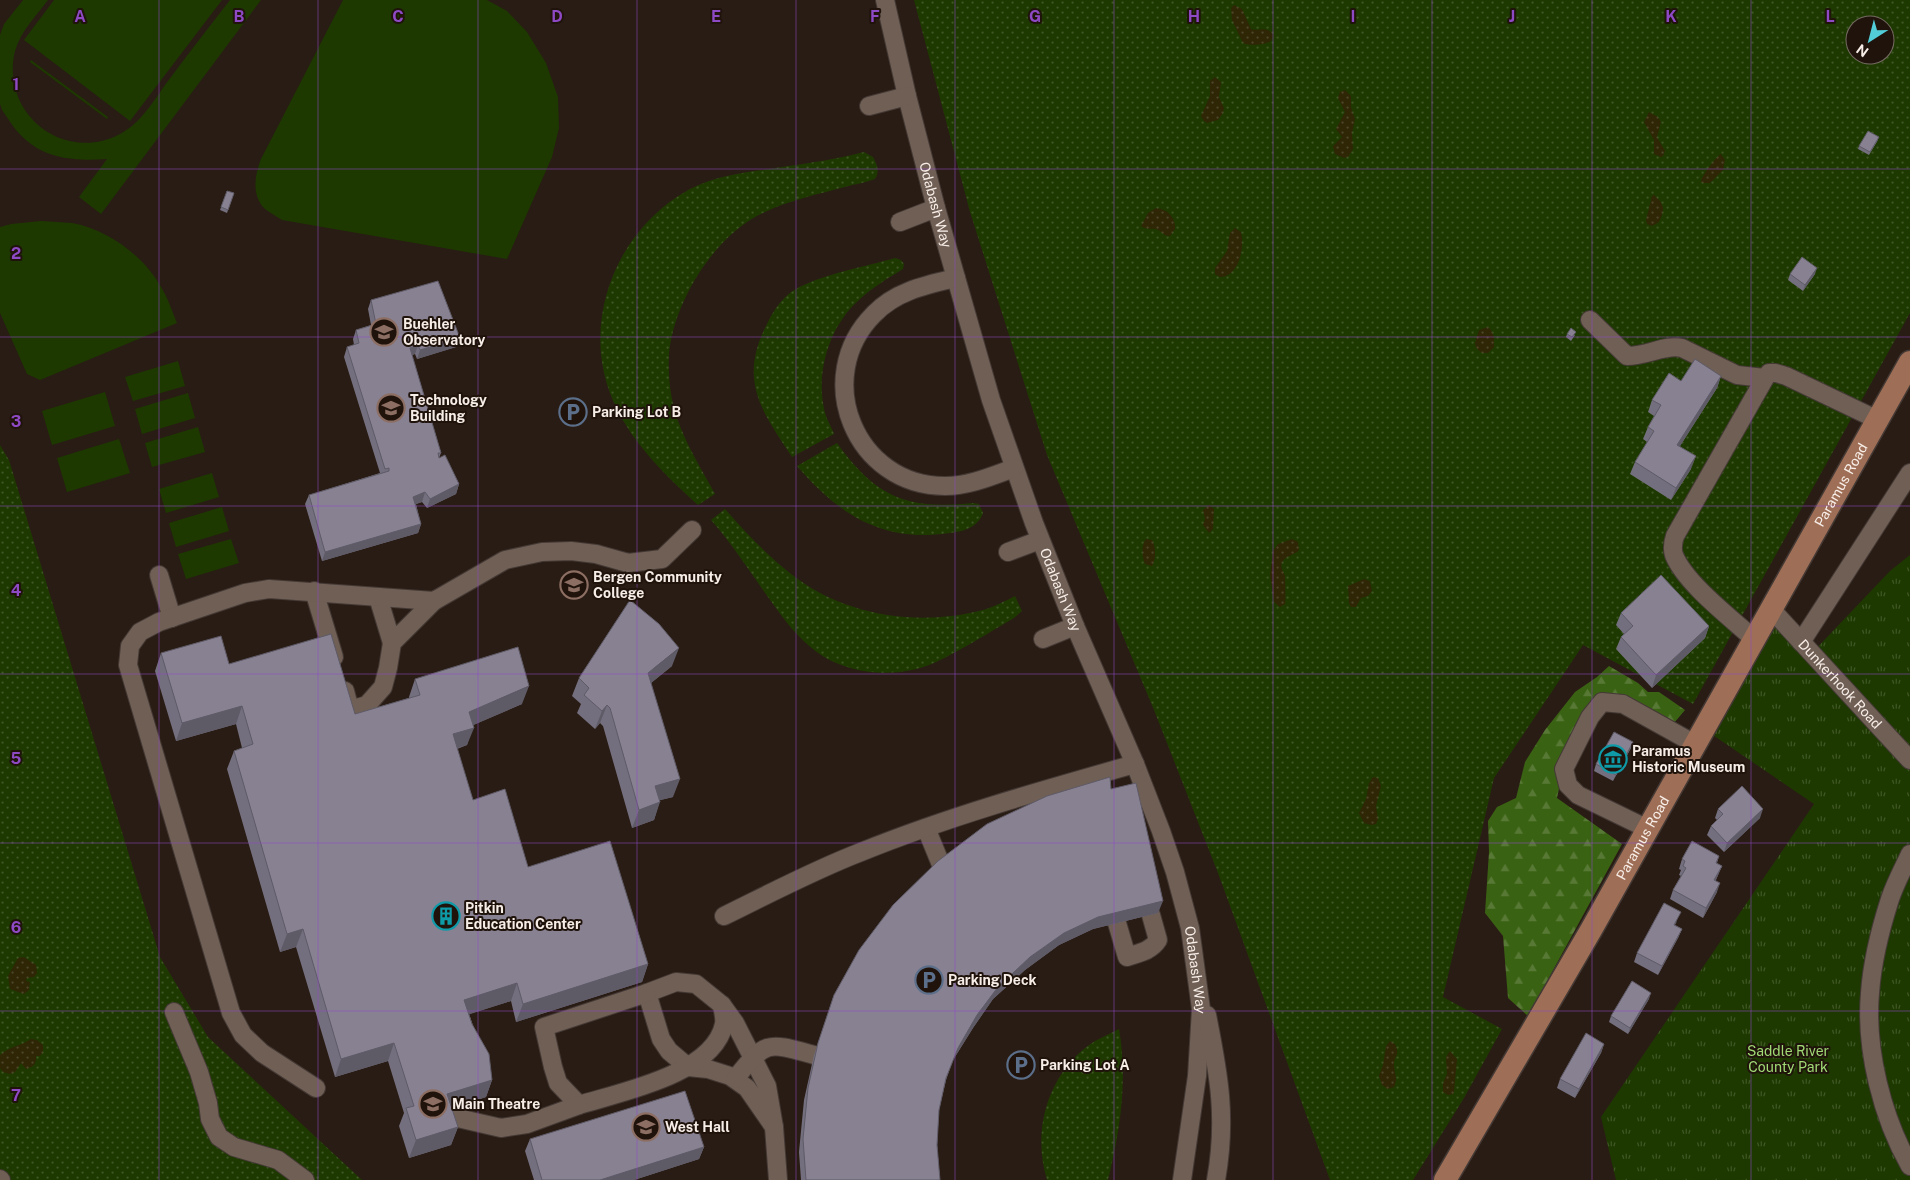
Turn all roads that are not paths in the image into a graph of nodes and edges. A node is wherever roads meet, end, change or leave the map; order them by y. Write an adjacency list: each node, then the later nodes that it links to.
1 (885, 0): 2 (street, Odabash Way)
2 (907, 96): 3 (street); 4 (street, Odabash Way)
3 (869, 106)
4 (936, 208): 5 (street); 6 (street, Odabash Way)
5 (900, 222)
6 (956, 278): 11 (street, Odabash Way); 11 (street)
7 (1590, 320): 9 (street)
8 (1910, 362): 10 (main road, Paramus Road)
9 (1765, 378): 10 (street); 24 (street)
10 (1878, 420): 20 (main road, Paramus Road)
11 (1014, 468): 14 (street, Odabash Way)
12 (1910, 473): 25 (street)
13 (692, 530): 19 (street)
14 (1040, 540): 15 (street); 22 (street, Odabash Way)
15 (1008, 552)
16 (159, 574): 21 (street)
17 (314, 591): 18 (street); 21 (street); 26 (street)
18 (378, 597): 19 (street); 26 (street)
19 (434, 601): 26 (street)
20 (1772, 609): 24 (main road, Paramus Road); 25 (street, Dunkerhook Road)
21 (172, 618): 47 (street)
22 (1075, 626): 23 (street); 29 (street, Odabash Way)
23 (1043, 639)
24 (1754, 639): 27 (main road, Paramus Road)
25 (1801, 642): 28 (street, Dunkerhook Road)
26 (392, 643)
27 (1695, 744): 33 (main road, Paramus Road); 33 (street)
28 (1910, 760)
29 (1135, 764): 30 (street); 39 (street, Odabash Way)
30 (1021, 796): 31 (street); 32 (street)
31 (1028, 815)
32 (926, 828): 35 (street); 37 (street)
33 (1648, 829): 56 (main road, Paramus Road)
34 (1910, 854): 51 (street)
35 (942, 867)
36 (1152, 915): 38 (street)
37 (724, 916)
38 (1117, 924)
39 (1190, 928): 54 (street, Odabash Way); 55 (street)
40 (648, 993): 41 (street); 45 (street); 48 (street)
41 (722, 1005): 44 (street); 45 (street)
42 (174, 1012): 52 (street)
43 (814, 1055): 44 (street)
44 (752, 1057): 46 (street); 50 (street)
45 (688, 1068): 46 (street); 48 (street)
46 (735, 1079): 50 (street)
47 (316, 1088)
48 (580, 1105): 49 (street)
49 (449, 1116)
50 (774, 1128): 53 (street)
51 (1910, 1166)
52 (305, 1180)
53 (778, 1180)
54 (1182, 1180)
55 (1216, 1180)
56 (1445, 1180)

